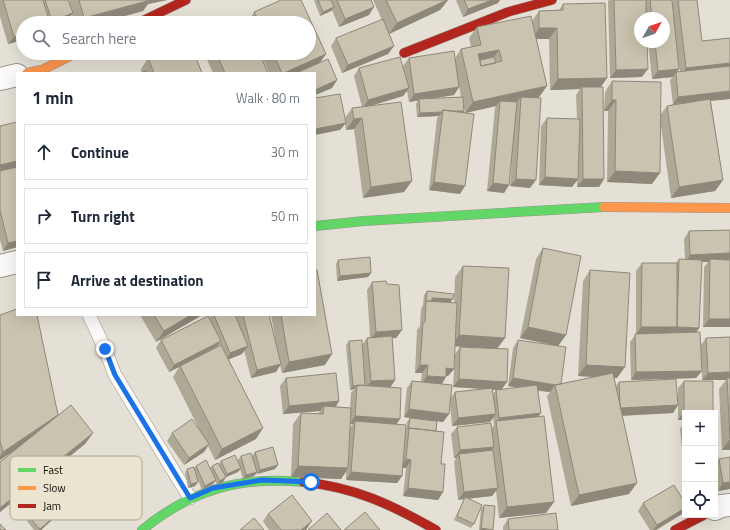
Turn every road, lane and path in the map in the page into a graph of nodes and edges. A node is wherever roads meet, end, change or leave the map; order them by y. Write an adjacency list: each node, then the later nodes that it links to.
1 (186, 0): 3 (street)
2 (552, 0): 4 (street)
3 (153, 16)
4 (404, 53)
5 (62, 60): 6 (street)
6 (32, 72)
7 (16, 75): 8 (street)
8 (0, 80)
9 (730, 208): 10 (street)
10 (316, 226)
11 (16, 262): 12 (street)
12 (0, 266)
13 (89, 316): 14 (lane)
14 (190, 498): 18 (street); 19 (street)
15 (730, 505): 16 (street)
16 (718, 507)
17 (698, 518): 20 (street)
18 (142, 530)
19 (436, 530)
20 (675, 530)

